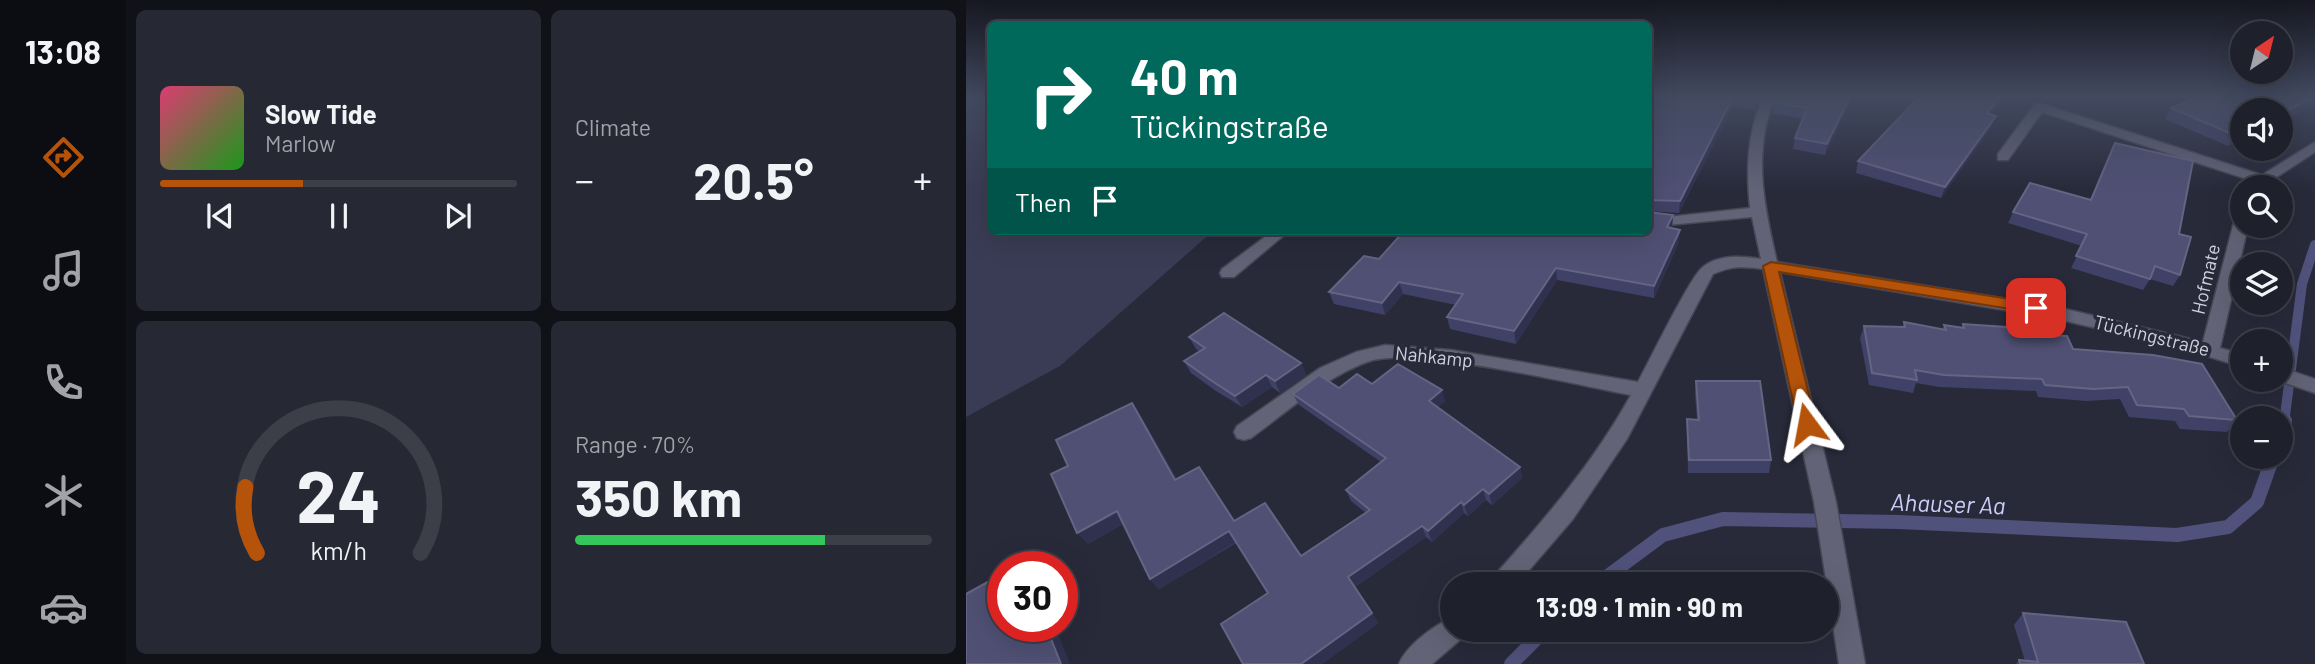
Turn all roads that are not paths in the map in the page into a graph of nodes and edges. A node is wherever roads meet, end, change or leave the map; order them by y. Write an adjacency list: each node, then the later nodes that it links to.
1 (1757, 128): 8 (street)
2 (2024, 128): 5 (street)
3 (2112, 128): 6 (street)
4 (2315, 146): 7 (street)
5 (2003, 157)
6 (2238, 175)
7 (2275, 175)
8 (1758, 212): 9 (street); 12 (street)
9 (1652, 219)
10 (1277, 235): 13 (street)
11 (2237, 238): 14 (street, Hofmate)
12 (1771, 266): 14 (street, Tückingstraße); 18 (street); 23 (street)
13 (1228, 273)
14 (2210, 350): 15 (street, Tückingstraße)
15 (2230, 357)
16 (2293, 378): 17 (street)
17 (2315, 386)
18 (1643, 390): 19 (street, Nahkamp); 20 (street)
19 (1244, 432)
20 (1512, 572)
21 (1440, 640): 22 (street)
22 (1412, 664)
23 (1852, 664)

